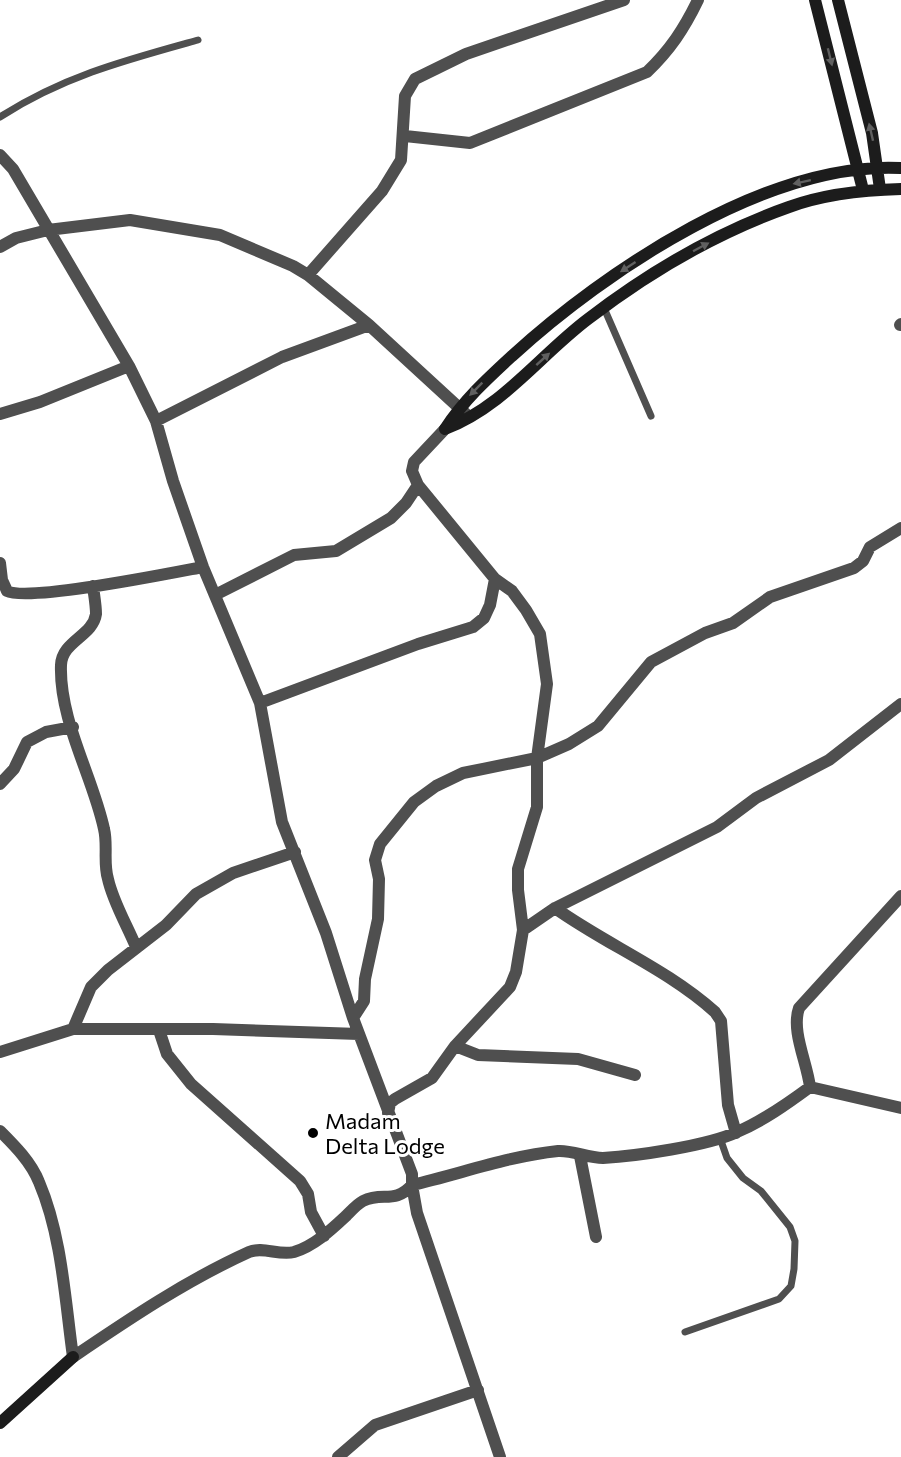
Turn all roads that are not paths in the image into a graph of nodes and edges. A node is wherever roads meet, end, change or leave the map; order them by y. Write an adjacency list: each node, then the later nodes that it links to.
1 (624, 0): 7 (street)
2 (698, 0): 7 (street)
3 (816, 0): 10 (street, one-way to 10)
4 (838, 0): 11 (street, one-way to 4)
5 (198, 40): 6 (lane)
6 (0, 117)
7 (405, 136): 17 (street)
8 (0, 155): 15 (street)
9 (901, 168): 11 (street)
10 (859, 170): 11 (street); 14 (street); 21 (street, one-way to 21)
11 (878, 170): 12 (street)
12 (880, 189): 13 (street); 14 (street)
13 (901, 189)
14 (863, 190): 18 (street, one-way to 14)
15 (48, 230): 16 (street); 17 (street); 20 (street)
16 (0, 247)
17 (308, 275): 19 (street)
18 (604, 308): 23 (lane); 24 (street, one-way to 18)
19 (369, 325): 21 (street); 25 (street)
20 (129, 366): 22 (street); 25 (street)
21 (459, 408): 24 (street); 26 (street)
22 (0, 414)
23 (651, 416)
24 (471, 419): 26 (street)
25 (156, 421): 30 (street)
26 (445, 429): 27 (street)
27 (418, 485): 31 (street); 33 (street)
28 (901, 528): 37 (street)
29 (0, 562): 32 (street)
30 (203, 567): 32 (street); 33 (street)
31 (495, 579): 34 (street); 37 (street)
32 (93, 586): 36 (street)
33 (215, 595): 34 (street)
34 (260, 703): 39 (street)
35 (901, 704): 41 (street)
36 (73, 727): 38 (street); 43 (street)
37 (537, 758): 42 (street); 44 (street)
38 (0, 784)
39 (295, 852): 43 (street); 44 (street)
40 (901, 896): 51 (street)
41 (555, 908): 42 (street); 55 (street)
42 (523, 930): 48 (street)
43 (136, 947): 45 (street)
44 (353, 1018): 47 (street)
45 (73, 1029): 46 (street); 49 (street)
46 (159, 1030): 47 (street); 59 (street)
47 (358, 1034): 53 (street)
48 (455, 1046): 50 (street); 53 (street)
49 (0, 1052)
50 (635, 1075)
51 (810, 1087): 52 (street); 55 (street)
52 (901, 1107)
53 (388, 1113): 58 (street)
54 (0, 1131): 62 (street)
55 (736, 1133): 56 (street)
56 (720, 1138): 57 (street); 61 (lane)
57 (580, 1156): 58 (street); 60 (street)
58 (412, 1185): 59 (street); 63 (street)
59 (324, 1236): 62 (street)
60 (596, 1237)
61 (686, 1332)
62 (73, 1357): 64 (street)
63 (478, 1390): 65 (street); 66 (street)
64 (0, 1424)
65 (338, 1457)
66 (500, 1457)

